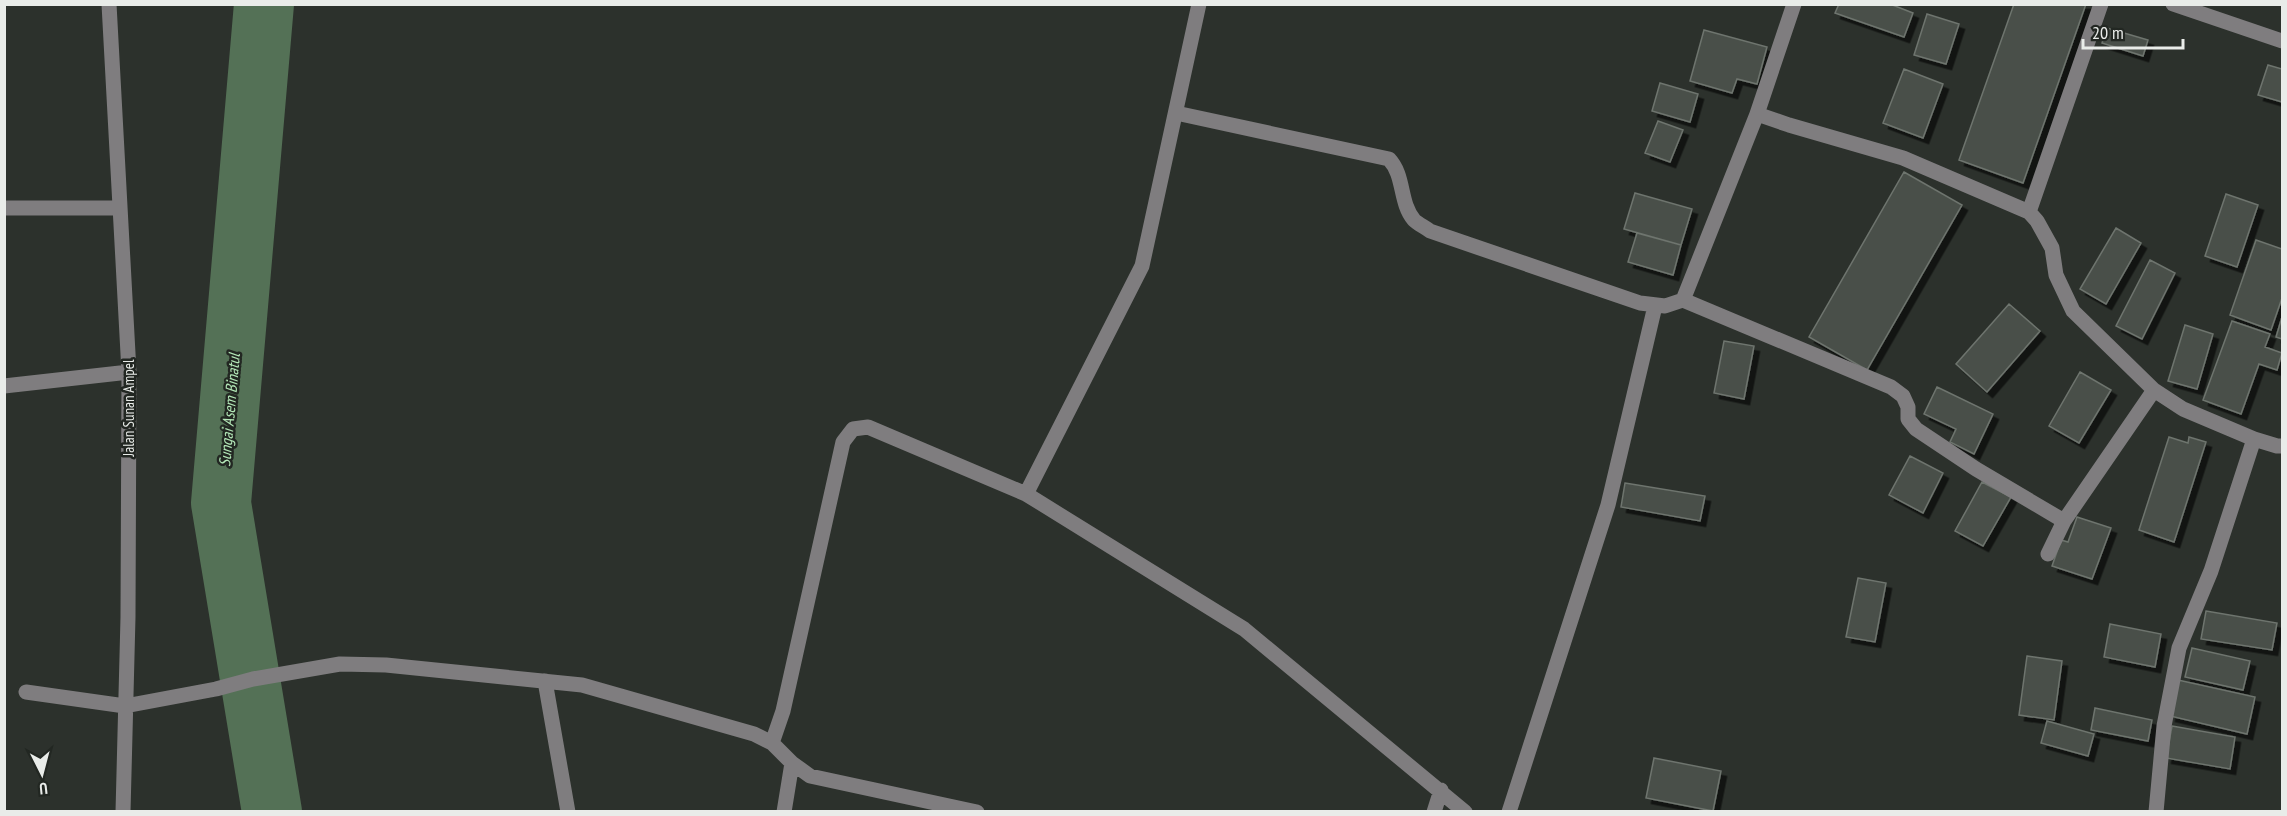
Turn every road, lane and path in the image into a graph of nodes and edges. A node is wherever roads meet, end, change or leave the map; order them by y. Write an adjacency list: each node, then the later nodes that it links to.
1 (109, 4): 10 (street, Jalan Sunan Ampel)
2 (1199, 4): 7 (street)
3 (1794, 4): 8 (street)
4 (2101, 4): 11 (street)
5 (2174, 4): 6 (street)
6 (2283, 41)
7 (1176, 113): 13 (street); 19 (street)
8 (1757, 114): 11 (street); 12 (street)
9 (4, 208): 10 (street)
10 (120, 208): 14 (street, Jalan Sunan Ampel)
11 (2029, 212): 16 (street)
12 (1683, 300): 13 (street); 20 (street)
13 (1655, 306): 34 (street)
14 (129, 372): 15 (street); 24 (street, Jalan Sunan Ampel)
15 (4, 386)
16 (2154, 390): 17 (street); 20 (street)
17 (2254, 439): 18 (street); 35 (street)
18 (2283, 446)
19 (1026, 494): 25 (street); 27 (street)
20 (2064, 522): 21 (street)
21 (2048, 554)
22 (546, 681): 24 (street); 25 (street); 29 (street)
23 (26, 692): 24 (street)
24 (125, 706): 28 (street, Jalan Sunan Ampel)
25 (772, 743): 26 (street)
26 (792, 763): 30 (street); 31 (street)
27 (1441, 790): 32 (street); 33 (street)
28 (123, 812)
29 (568, 812)
30 (784, 812)
31 (977, 812)
32 (1434, 812)
33 (1465, 812)
34 (1509, 812)
35 (2156, 812)

